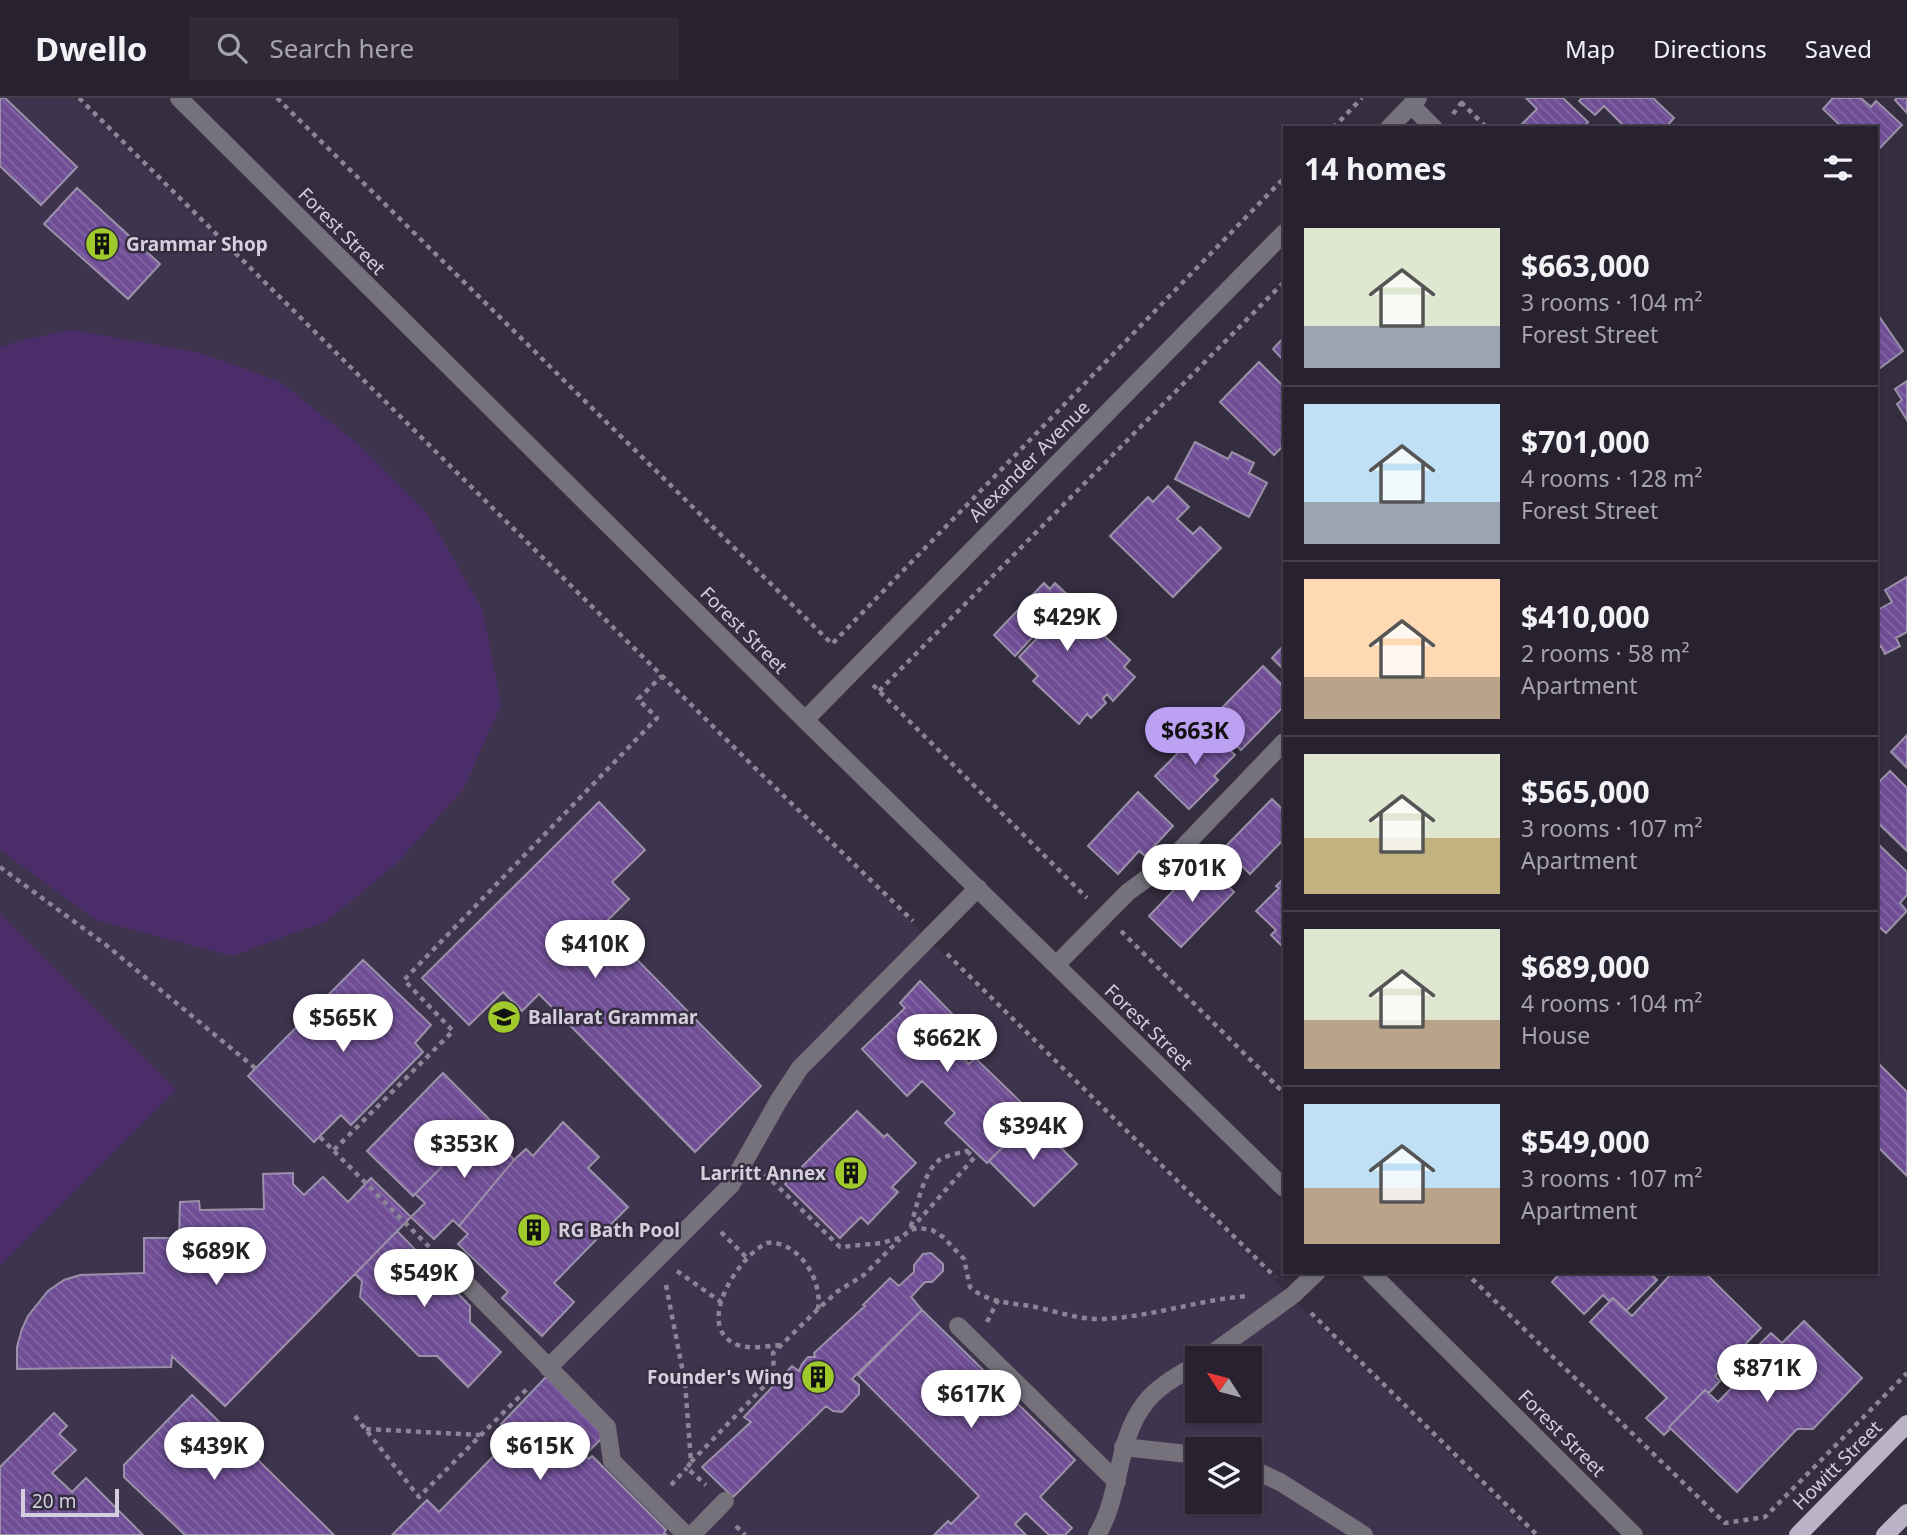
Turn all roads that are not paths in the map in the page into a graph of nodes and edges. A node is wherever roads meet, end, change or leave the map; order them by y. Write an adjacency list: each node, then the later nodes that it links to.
1 (178, 98): 6 (street, Forest Street)
2 (1415, 102): 3 (street); 4 (street)
3 (1391, 126)
4 (1433, 126)
5 (1283, 234): 6 (street, Alexander Avenue)
6 (805, 720): 8 (street, Forest Street)
7 (1283, 744): 9 (street)
8 (978, 888): 9 (street, Forest Street); 16 (street)
9 (1056, 965): 10 (street, Forest Street)
10 (1283, 1187)
11 (1315, 1274): 15 (street)
12 (1372, 1274): 29 (street, Forest Street)
13 (465, 1282): 16 (street)
14 (958, 1326): 22 (street)
15 (1223, 1346)
16 (548, 1368): 25 (street)
17 (1185, 1372): 19 (street)
18 (1907, 1424): 30 (main road, Howitt Street)
19 (1123, 1447): 20 (street); 22 (street)
20 (1185, 1454)
21 (1262, 1474): 28 (street)
22 (1117, 1482): 27 (street)
23 (722, 1503): 26 (street)
24 (1907, 1513): 31 (main road)
25 (686, 1535)
26 (692, 1535)
27 (1097, 1535)
28 (1364, 1535)
29 (1634, 1535)
30 (1798, 1535)
31 (1885, 1535)

